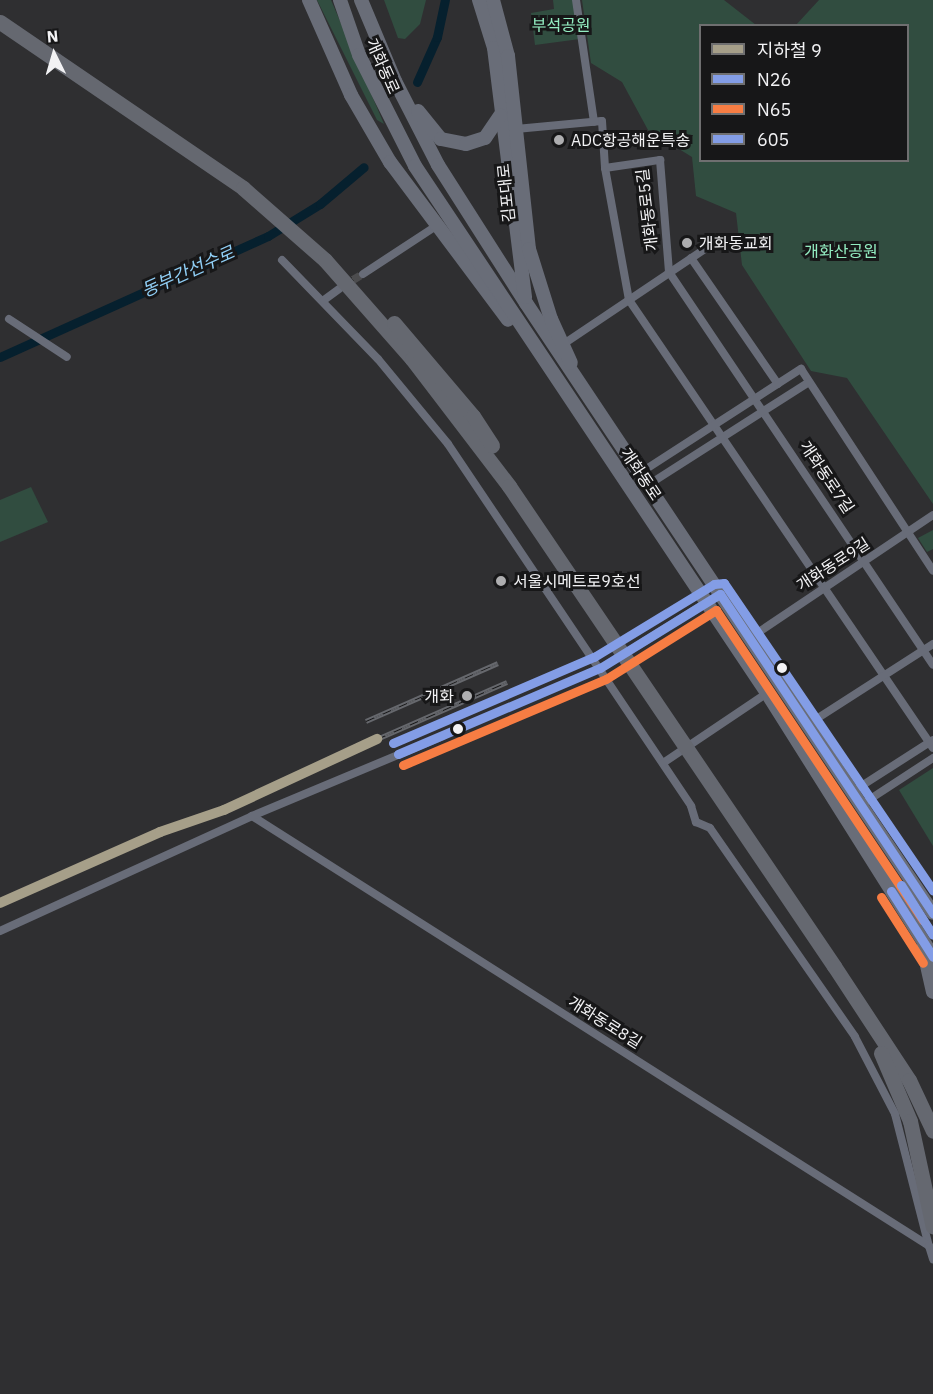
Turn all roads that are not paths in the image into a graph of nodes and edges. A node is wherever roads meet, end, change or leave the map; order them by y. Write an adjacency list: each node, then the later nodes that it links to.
1 (309, 0): 14 (main road)
2 (340, 0): 26 (main road, 개화동로)
3 (361, 0): 8 (main road, 개화동로)
4 (576, 0): 10 (street, 개화동로5길)
5 (488, 2): 9 (main road, 김포대로); 11 (main road, 김포대로)
6 (0, 12): 13 (highway)
7 (0, 22): 13 (highway)
8 (395, 81): 9 (main road); 23 (main road, 개화동로)
9 (500, 116): 23 (main road, 김포대로)
10 (594, 122): 11 (street); 12 (street, 개화동로5길)
11 (516, 129): 25 (main road, 김포대로)
12 (605, 168): 18 (street, 개화동로5길); 22 (street, 개화동로5길)
13 (246, 186): 56 (highway)
14 (436, 226): 19 (street); 26 (main road)
15 (714, 243): 16 (street, 개화동로5길)
16 (691, 258): 18 (street, 개화동로5길); 30 (street)
17 (282, 260): 21 (street)
18 (669, 272): 22 (street, 개화동로5길); 31 (street, 개화동로7길)
19 (363, 274)
20 (339, 289): 21 (street)
21 (324, 300): 57 (street)
22 (628, 300): 25 (street, 개화동로5길); 33 (street)
23 (526, 303): 26 (main road, 김포대로); 28 (main road, 개화동로)
24 (13, 321): 27 (street)
25 (565, 343): 28 (main road, 김포대로)
26 (539, 354): 38 (main road, 개화동로)
27 (67, 357)
28 (575, 376): 35 (main road, 개화동로)
29 (809, 381): 30 (street); 32 (street); 37 (street)
30 (778, 384): 31 (street)
31 (755, 399): 32 (street, 개화동로7길); 33 (street)
32 (763, 411): 34 (street); 40 (street, 개화동로7길)
33 (716, 424): 34 (street); 35 (street)
34 (724, 436): 35 (street); 42 (street)
35 (644, 479): 39 (main road, 개화동로)
36 (933, 515): 37 (street, 개화동로9길)
37 (907, 532): 40 (street, 개화동로9길); 41 (street)
38 (662, 534): 39 (main road); 44 (main road, 개화동로)
39 (690, 545): 43 (main road, 개화동로)
40 (865, 560): 42 (street, 개화동로9길); 48 (street, 개화동로7길)
41 (933, 571)
42 (825, 586): 45 (street, 개화동로9길); 50 (street)
43 (720, 594): 44 (street); 45 (main road, 개화동로)
44 (706, 602): 47 (street); 51 (main road, 개화동로)
45 (750, 638): 52 (main road, 개화동로)
46 (933, 644): 48 (street)
47 (637, 646)
48 (923, 650): 49 (street, 개화동로7길); 50 (street)
49 (933, 665)
50 (884, 675): 52 (street); 54 (street)
51 (767, 693): 57 (street); 63 (main road, 개화동로)
52 (807, 725): 58 (main road, 개화동로)
53 (443, 736): 60 (street)
54 (932, 743): 58 (street)
55 (933, 758): 59 (street)
56 (699, 759): 65 (highway); 67 (highway)
57 (663, 763): 70 (street)
58 (852, 792): 59 (main road, 개화동로)
59 (861, 805): 61 (main road, 개화동로)
60 (252, 816): 62 (street); 70 (street, 개화동로8길)
61 (933, 914)
62 (0, 931)
63 (920, 937): 64 (main road, 개화동로); 66 (main road)
64 (933, 957)
65 (834, 966): 68 (highway); 69 (highway)
66 (933, 992)
67 (933, 1112)
68 (933, 1131)
69 (933, 1227)
70 (929, 1246): 71 (street)
71 (933, 1259)

